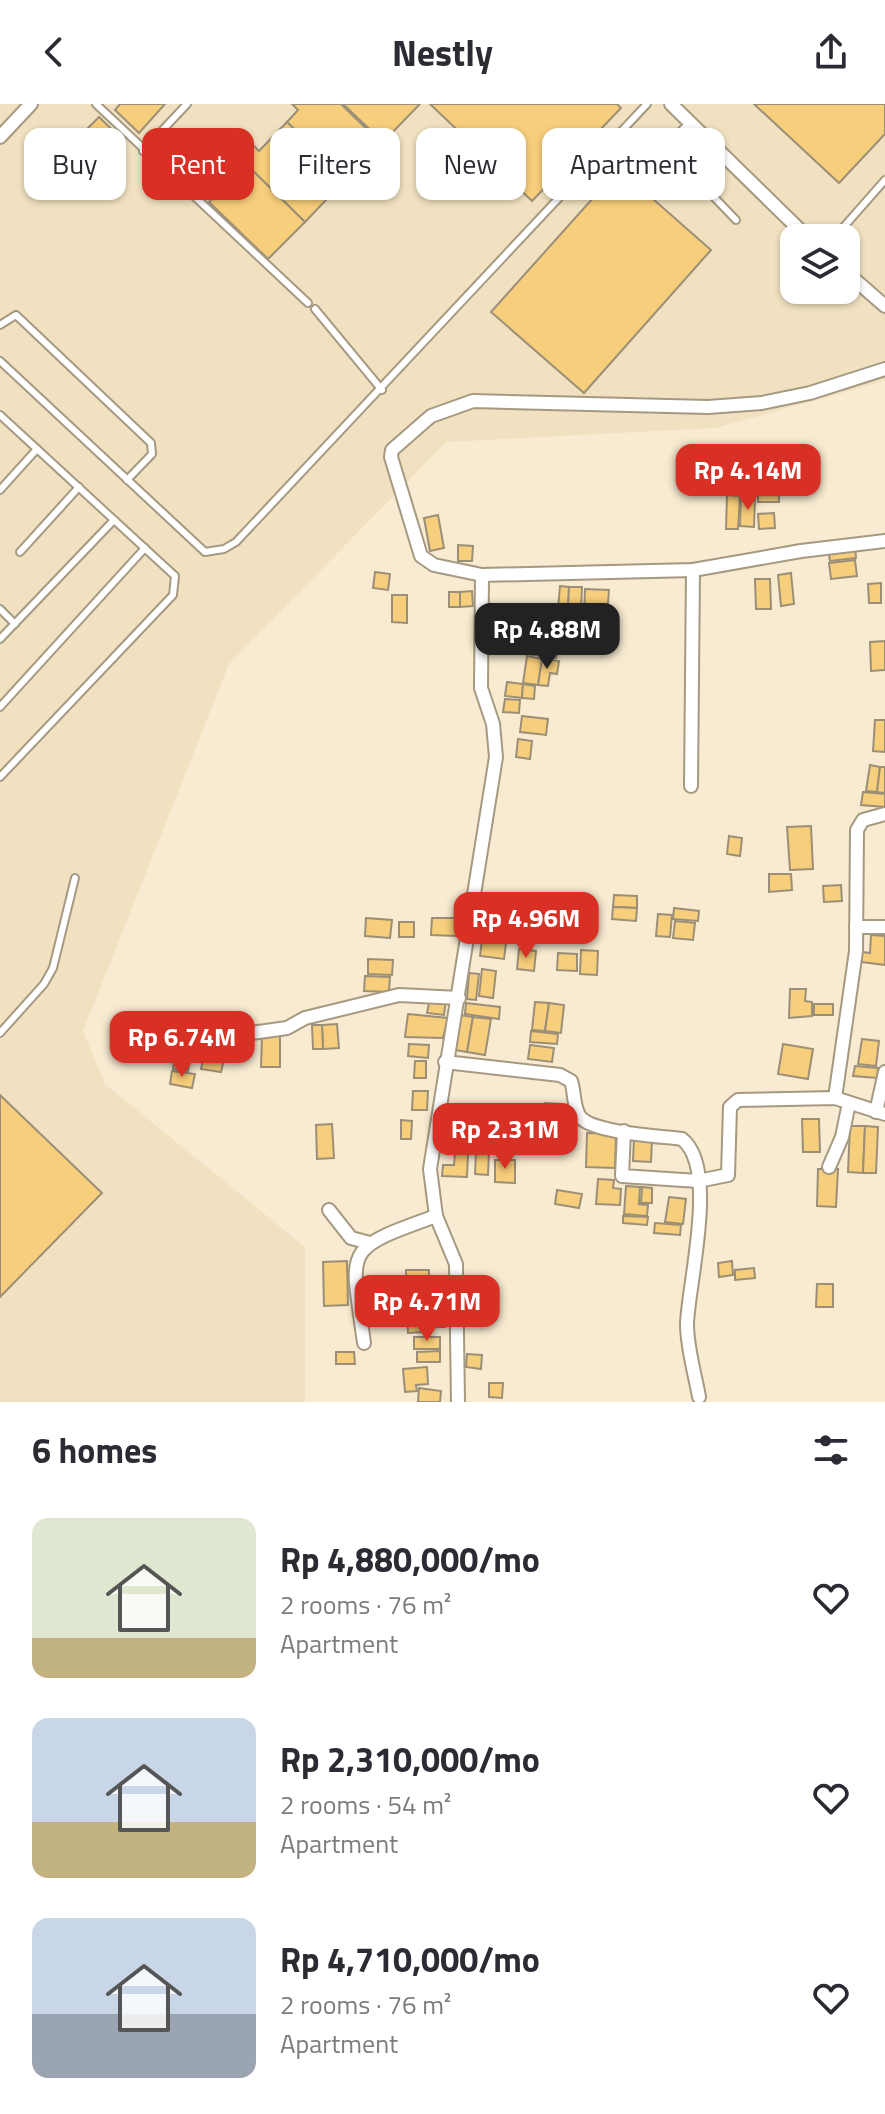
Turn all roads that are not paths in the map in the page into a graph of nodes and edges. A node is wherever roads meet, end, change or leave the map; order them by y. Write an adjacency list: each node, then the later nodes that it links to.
1 (31, 104): 8 (street)
2 (96, 104): 9 (lane)
3 (187, 104): 7 (lane)
4 (647, 104): 22 (lane)
5 (671, 104): 6 (street)
6 (690, 122): 12 (lane); 13 (street)
7 (165, 128)
8 (0, 137)
9 (142, 150)
10 (885, 180): 14 (lane)
11 (196, 200): 16 (lane)
12 (736, 220)
13 (794, 224)
14 (846, 224)
15 (860, 284): 17 (street)
16 (308, 303)
17 (885, 306)
18 (315, 309): 22 (lane)
19 (0, 325): 25 (lane)
20 (0, 361): 25 (lane)
21 (885, 369): 33 (street)
22 (382, 390): 25 (lane)
23 (1, 418): 24 (lane)
24 (37, 449): 26 (lane); 27 (lane)
25 (127, 480)
26 (79, 487): 28 (lane); 31 (lane)
27 (0, 490)
28 (114, 520): 30 (lane); 35 (lane)
29 (885, 541): 32 (street)
30 (145, 548): 37 (lane); 38 (lane)
31 (20, 552)
32 (693, 570): 33 (street); 39 (street)
33 (482, 575): 44 (street)
34 (0, 609): 35 (lane)
35 (15, 624): 36 (lane)
36 (0, 639)
37 (0, 707)
38 (0, 777)
39 (691, 786)
40 (885, 814): 42 (street)
41 (75, 878): 45 (lane)
42 (856, 927): 43 (street); 49 (street)
43 (885, 927)
44 (459, 998): 46 (street); 47 (street)
45 (0, 1033)
46 (215, 1038)
47 (445, 1062): 52 (street); 56 (street)
48 (885, 1072): 51 (street)
49 (835, 1098): 50 (street); 54 (street)
50 (849, 1103): 51 (street); 53 (street)
51 (880, 1113)
52 (624, 1131): 54 (street); 54 (street)
53 (829, 1167)
54 (698, 1181): 59 (street)
55 (329, 1210): 57 (street)
56 (436, 1216): 57 (street); 60 (street)
57 (370, 1243): 58 (street)
58 (364, 1343)
59 (699, 1397)
60 (458, 1402)

